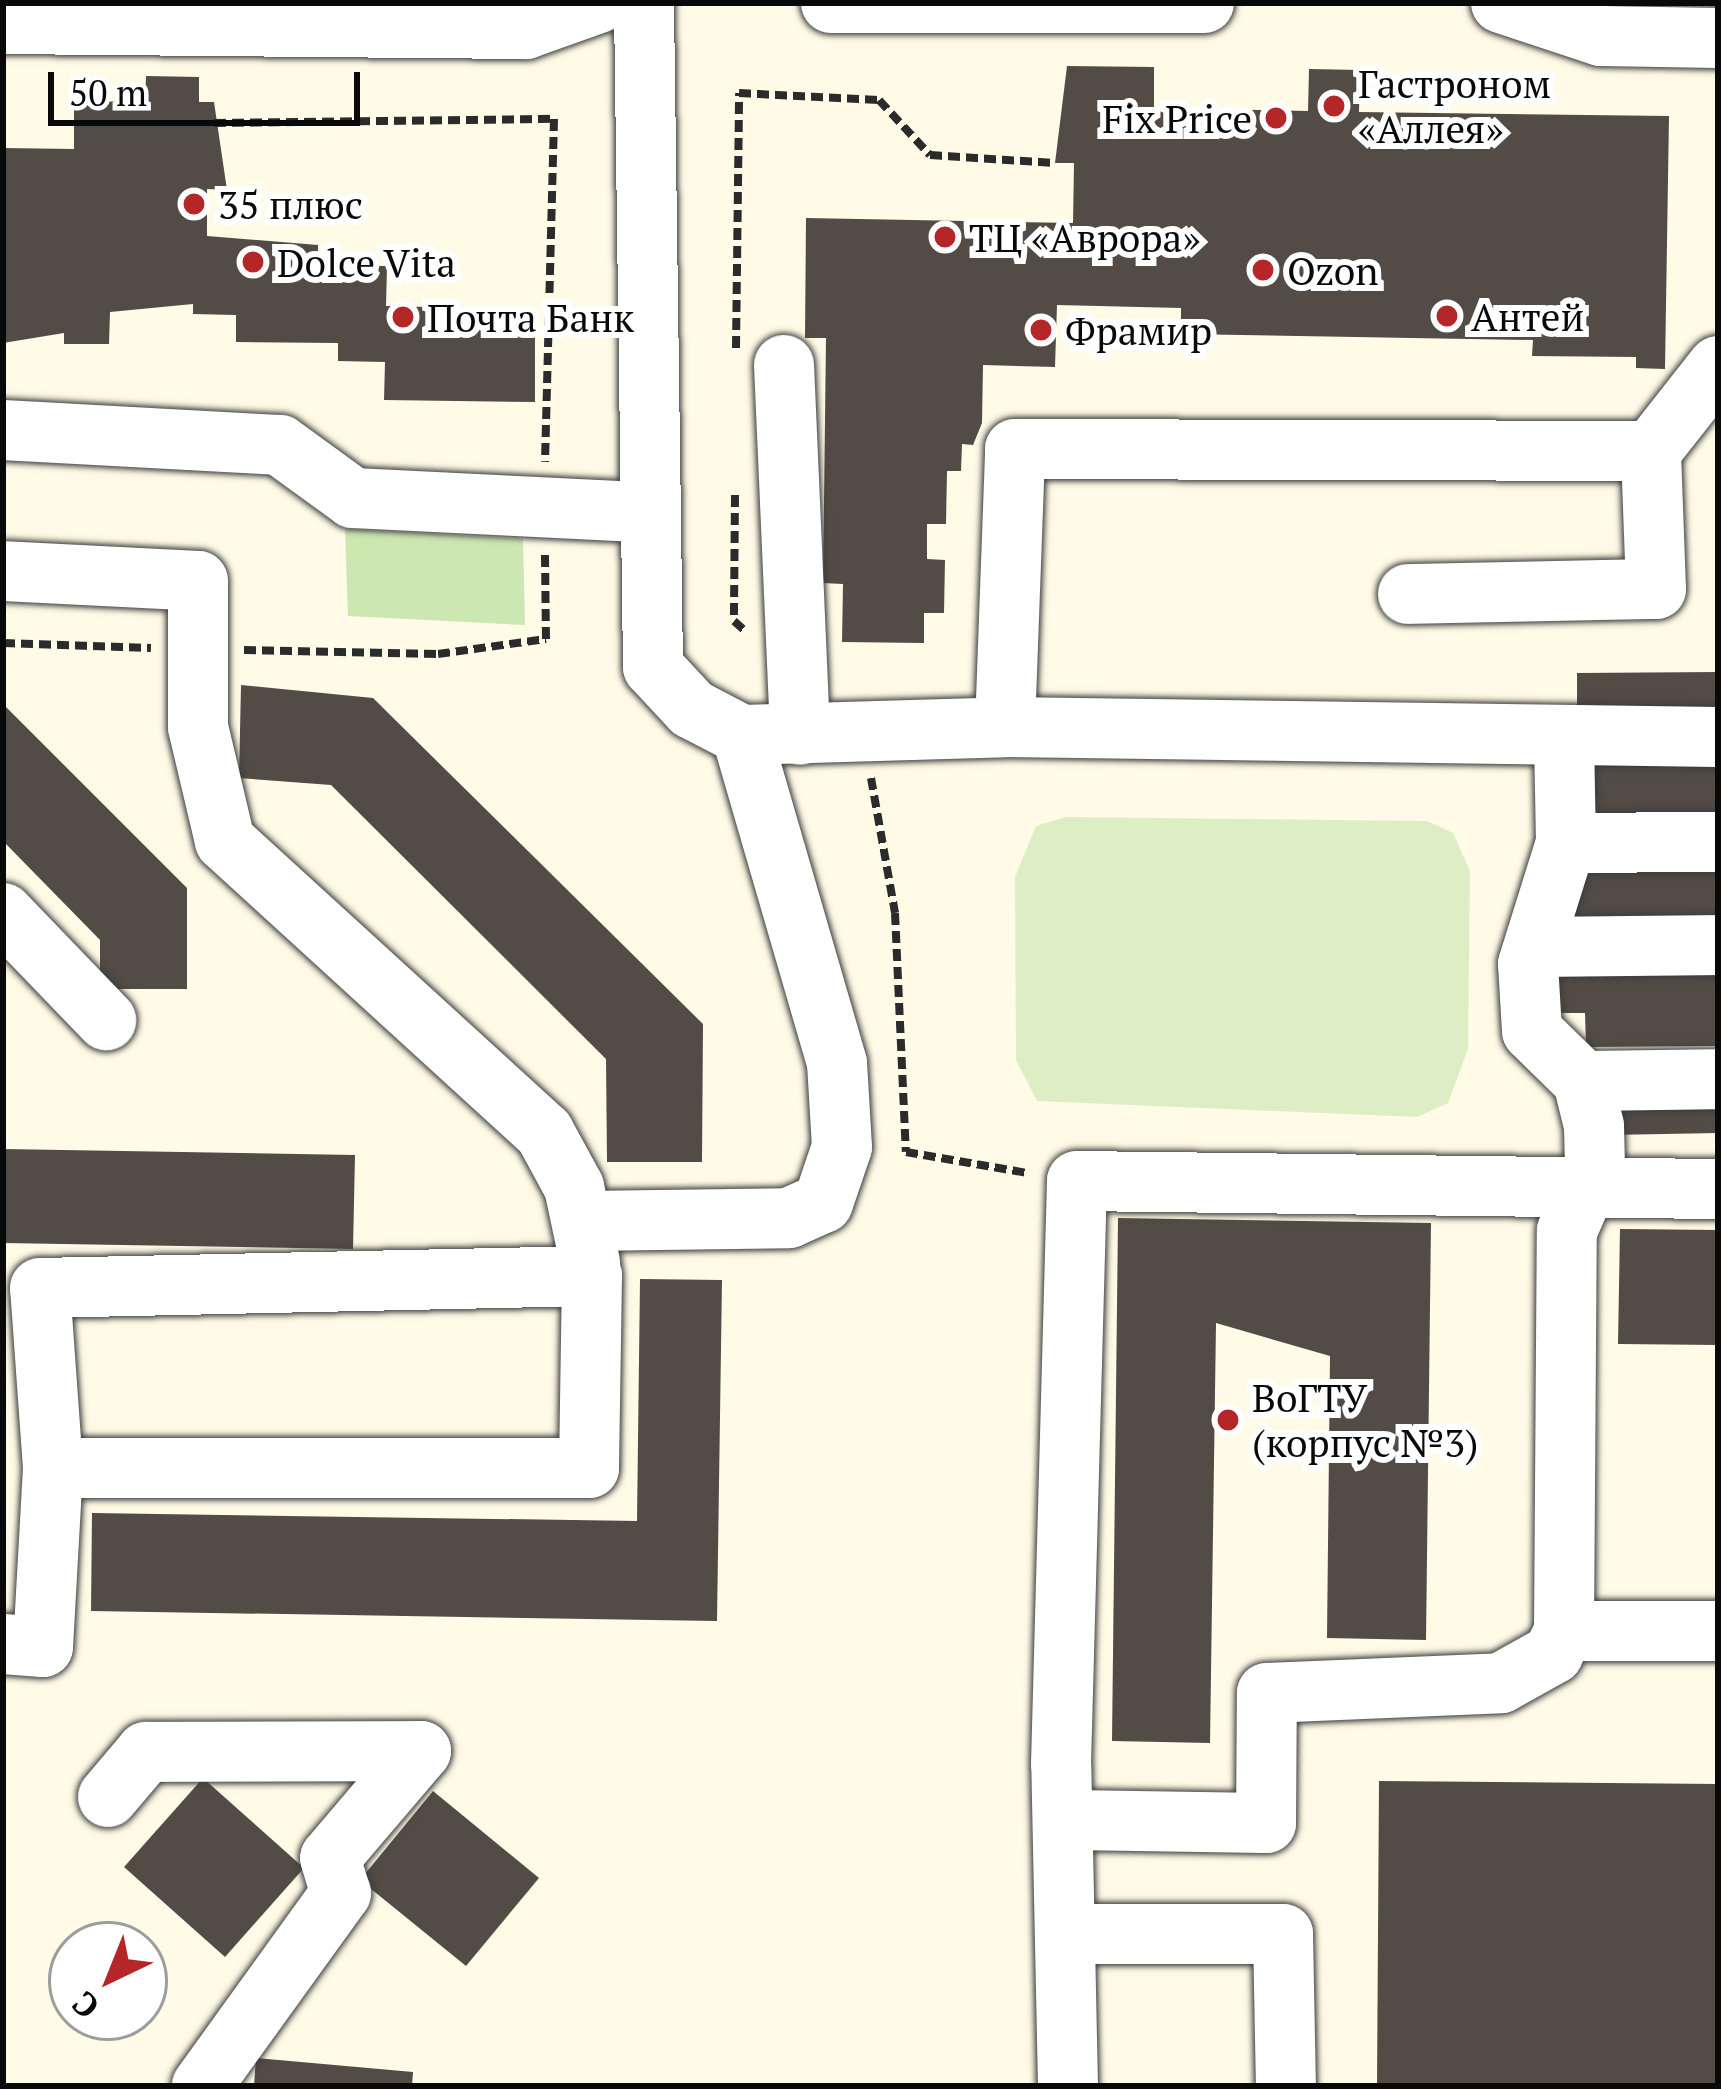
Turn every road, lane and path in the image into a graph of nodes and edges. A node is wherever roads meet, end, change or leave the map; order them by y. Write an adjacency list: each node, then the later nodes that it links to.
1 (599, 3): 6 (street)
2 (644, 3): 14 (street)
3 (831, 3): 4 (street)
4 (1204, 3)
5 (1501, 3): 7 (street)
6 (3, 24)
7 (1718, 38)
8 (214, 123): 13 (path)
9 (784, 365): 20 (street)
10 (1718, 366): 12 (street)
11 (3, 430): 13 (street)
12 (1651, 451): 16 (street); 19 (street)
13 (544, 511): 14 (street); 18 (path)
14 (644, 512): 20 (street)
15 (3, 571): 18 (street)
16 (1408, 594)
17 (3, 644): 18 (path)
18 (192, 649): 35 (street)
19 (1005, 727): 21 (street); 23 (street)
20 (771, 736): 21 (street); 35 (street)
21 (864, 736): 32 (path)
22 (1718, 736): 23 (street)
23 (1564, 737): 25 (street)
24 (1718, 842): 25 (street)
25 (1566, 843): 28 (street)
26 (3, 913): 29 (street)
27 (1718, 945): 28 (street)
28 (1540, 947): 31 (street)
29 (106, 1020)
30 (1718, 1079): 31 (street)
31 (1582, 1081): 33 (street)
32 (1077, 1181): 33 (street); 41 (street)
33 (1585, 1189): 34 (street); 37 (street)
34 (1718, 1189)
35 (588, 1248): 36 (street); 36 (street)
36 (53, 1468): 39 (street)
37 (1564, 1631): 38 (street); 41 (street)
38 (1718, 1631)
39 (3, 1645)
40 (108, 1797): 43 (street)
41 (1070, 1820): 42 (street)
42 (1067, 1934): 44 (street); 45 (street)
43 (202, 2086)
44 (1068, 2086)
45 (1286, 2086)

